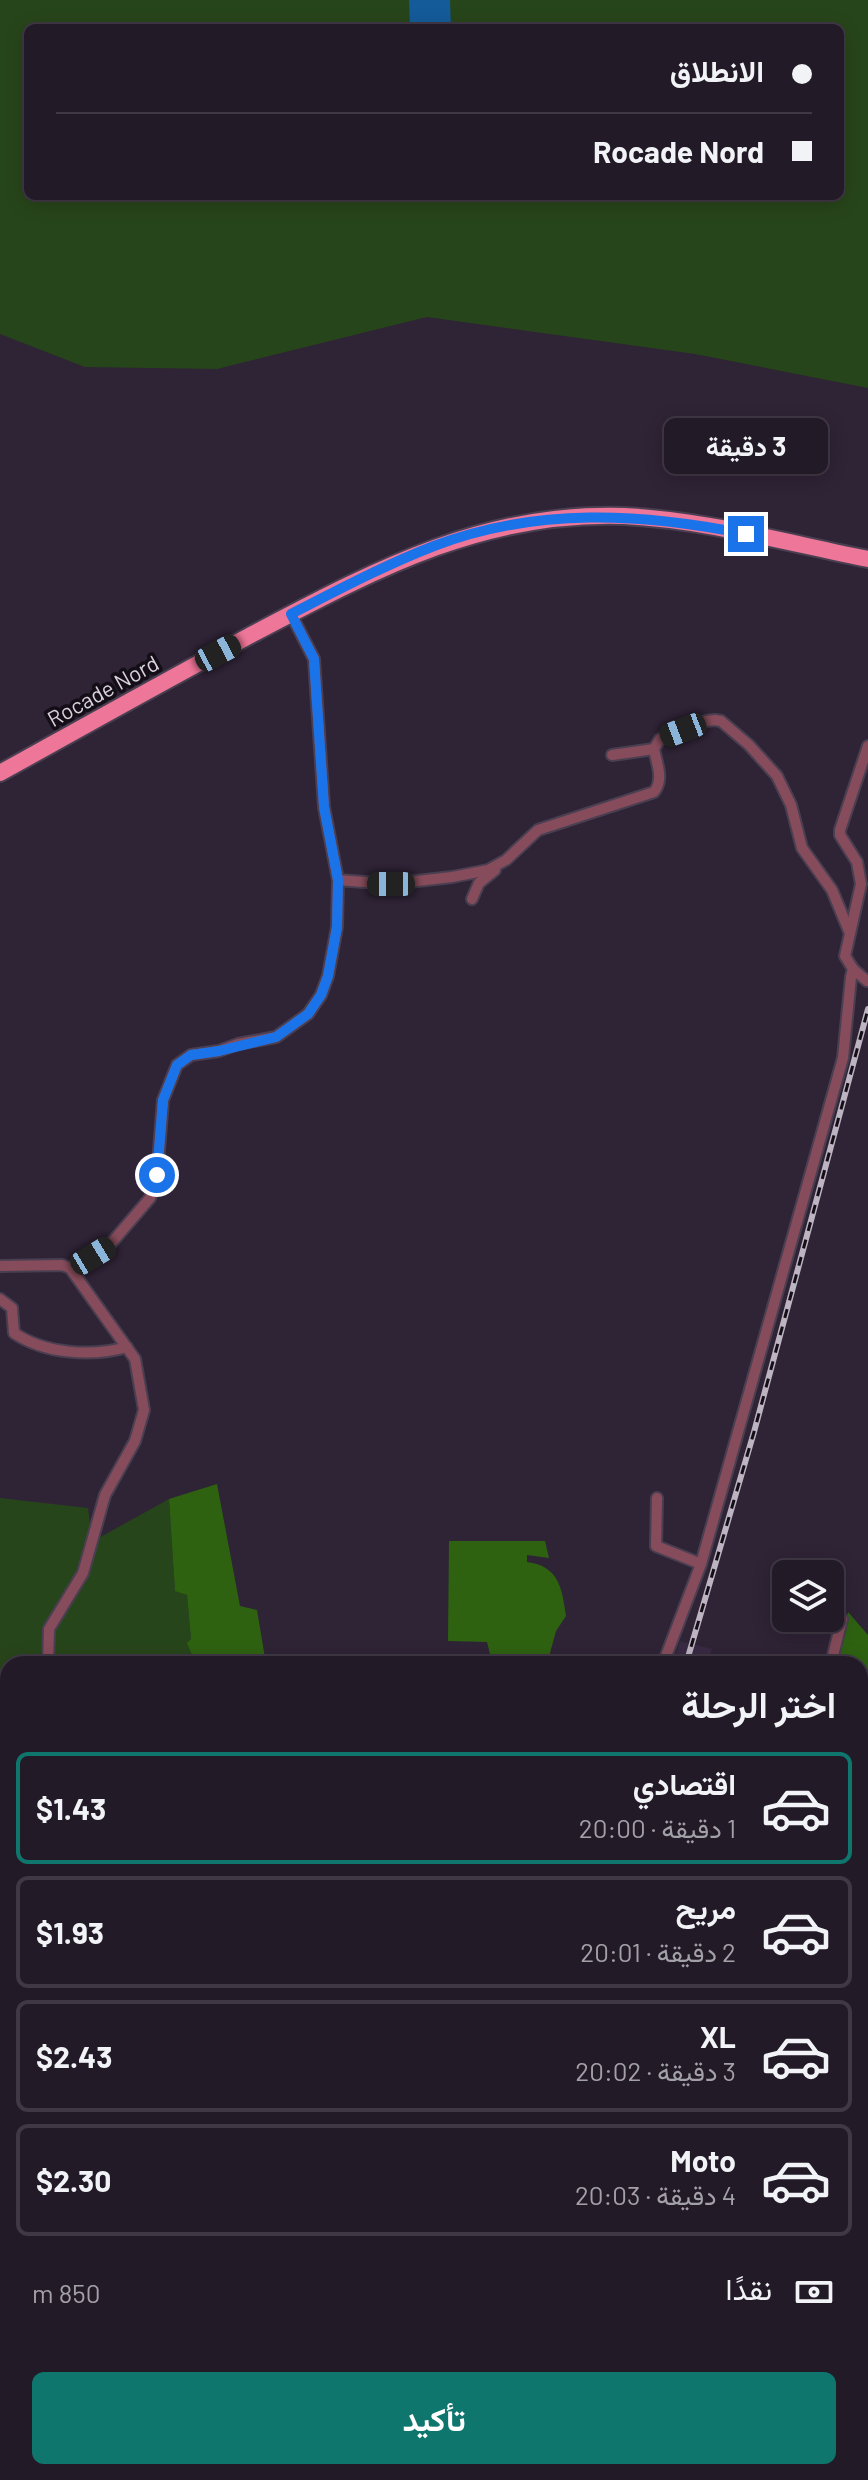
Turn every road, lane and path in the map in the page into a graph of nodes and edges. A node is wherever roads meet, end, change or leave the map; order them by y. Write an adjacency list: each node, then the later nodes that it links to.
1 (868, 559): 2 (highway, Rocade Nord)
2 (291, 614): 6 (highway, Rocade Nord); 8 (street)
3 (868, 746): 10 (street)
4 (654, 749): 5 (street); 7 (street); 10 (street)
5 (612, 755)
6 (0, 773)
7 (500, 864): 8 (street); 9 (street)
8 (338, 880): 14 (street)
9 (472, 899)
10 (849, 931): 11 (street)
11 (853, 969): 12 (street); 18 (street)
12 (867, 981)
13 (0, 1266): 14 (street)
14 (70, 1268): 16 (street)
15 (0, 1299): 16 (street)
16 (127, 1347): 20 (street)
17 (657, 1498): 18 (street)
18 (701, 1564): 21 (street)
19 (839, 1632): 22 (street)
20 (48, 1656)
21 (666, 1656)
22 (833, 1656)

